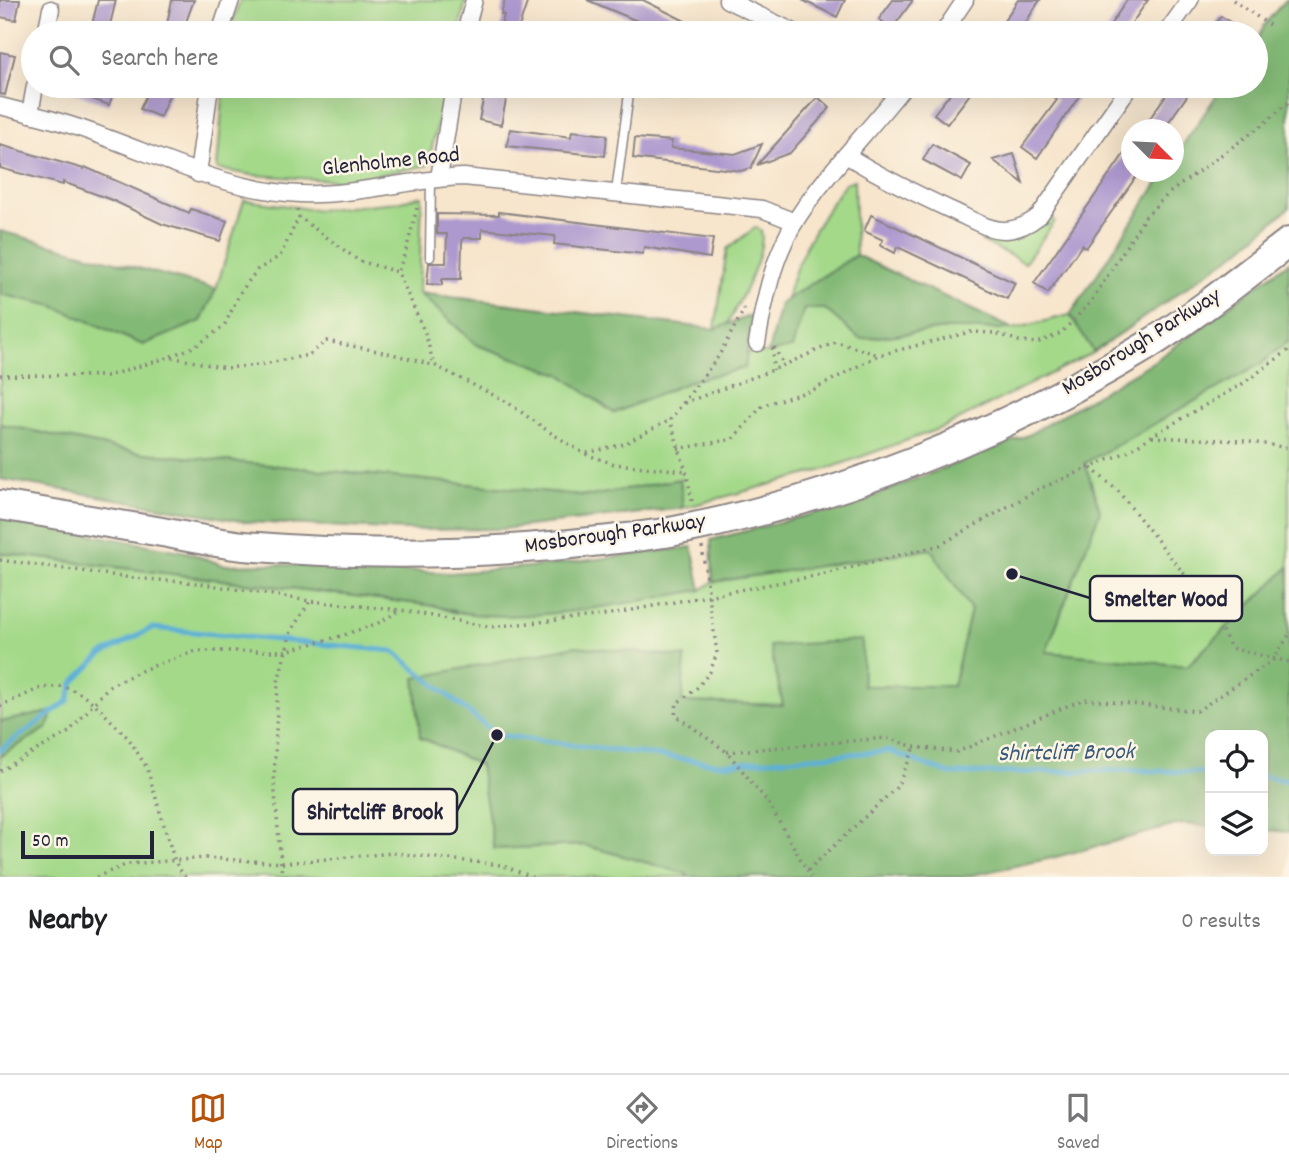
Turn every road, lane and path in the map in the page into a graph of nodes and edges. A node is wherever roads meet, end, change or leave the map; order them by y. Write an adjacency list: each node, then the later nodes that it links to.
1 (231, 0): 9 (street)
2 (474, 0): 10 (street)
3 (727, 0): 11 (street)
4 (965, 0): 12 (street)
5 (1190, 0): 13 (street)
6 (1233, 0): 14 (path)
7 (51, 9): 8 (street)
8 (48, 21)
9 (224, 21)
10 (468, 21)
11 (771, 21)
12 (951, 21)
13 (1175, 21)
14 (1263, 21)
15 (33, 98): 23 (street)
16 (208, 98): 25 (street)
17 (452, 98): 26 (street)
18 (628, 98): 27 (lane)
19 (894, 98): 24 (street)
20 (1122, 98): 24 (street)
21 (1289, 102): 37 (path)
22 (0, 106): 23 (street, Glenholme Road)
23 (30, 114): 25 (street, Glenholme Road)
24 (846, 155): 31 (street)
25 (198, 174): 26 (street, Glenholme Road)
26 (435, 178): 27 (street, Glenholme Road); 33 (lane)
27 (616, 192): 31 (street, Glenholme Road)
28 (419, 198): 34 (path)
29 (296, 205): 30 (path)
30 (299, 217): 34 (path); 38 (path)
31 (795, 222): 36 (street)
32 (1289, 242): 52 (highway, Mosborough Parkway)
33 (430, 257)
34 (398, 272): 39 (path)
35 (747, 303): 43 (path)
36 (757, 343)
37 (879, 355): 40 (path); 47 (path)
38 (170, 357): 39 (path); 42 (path)
39 (434, 365): 48 (path)
40 (784, 366): 41 (path); 41 (path)
41 (773, 370): 43 (path)
42 (0, 375)
43 (682, 404): 44 (path)
44 (670, 420): 47 (path); 48 (path)
45 (1150, 437): 46 (path)
46 (1289, 448)
47 (678, 449): 50 (path)
48 (585, 454): 50 (path)
49 (1090, 468): 58 (path)
50 (686, 471): 51 (path)
51 (692, 501)
52 (0, 505)
53 (702, 545): 63 (path)
54 (310, 601): 57 (path)
55 (401, 610): 57 (path)
56 (1289, 635): 58 (path)
57 (285, 651): 60 (path); 66 (path)
58 (1273, 660): 59 (path); 62 (path)
59 (1289, 662)
60 (95, 704): 61 (path); 64 (path); 65 (path)
61 (0, 706)
62 (915, 747): 63 (path); 67 (path)
63 (727, 752): 67 (path)
64 (0, 771)
65 (175, 862): 66 (path); 68 (path); 69 (path)
66 (282, 863): 70 (path); 71 (path)
67 (808, 870): 72 (path)
68 (96, 877)
69 (186, 877)
70 (282, 877)
71 (532, 877)
72 (811, 877)

